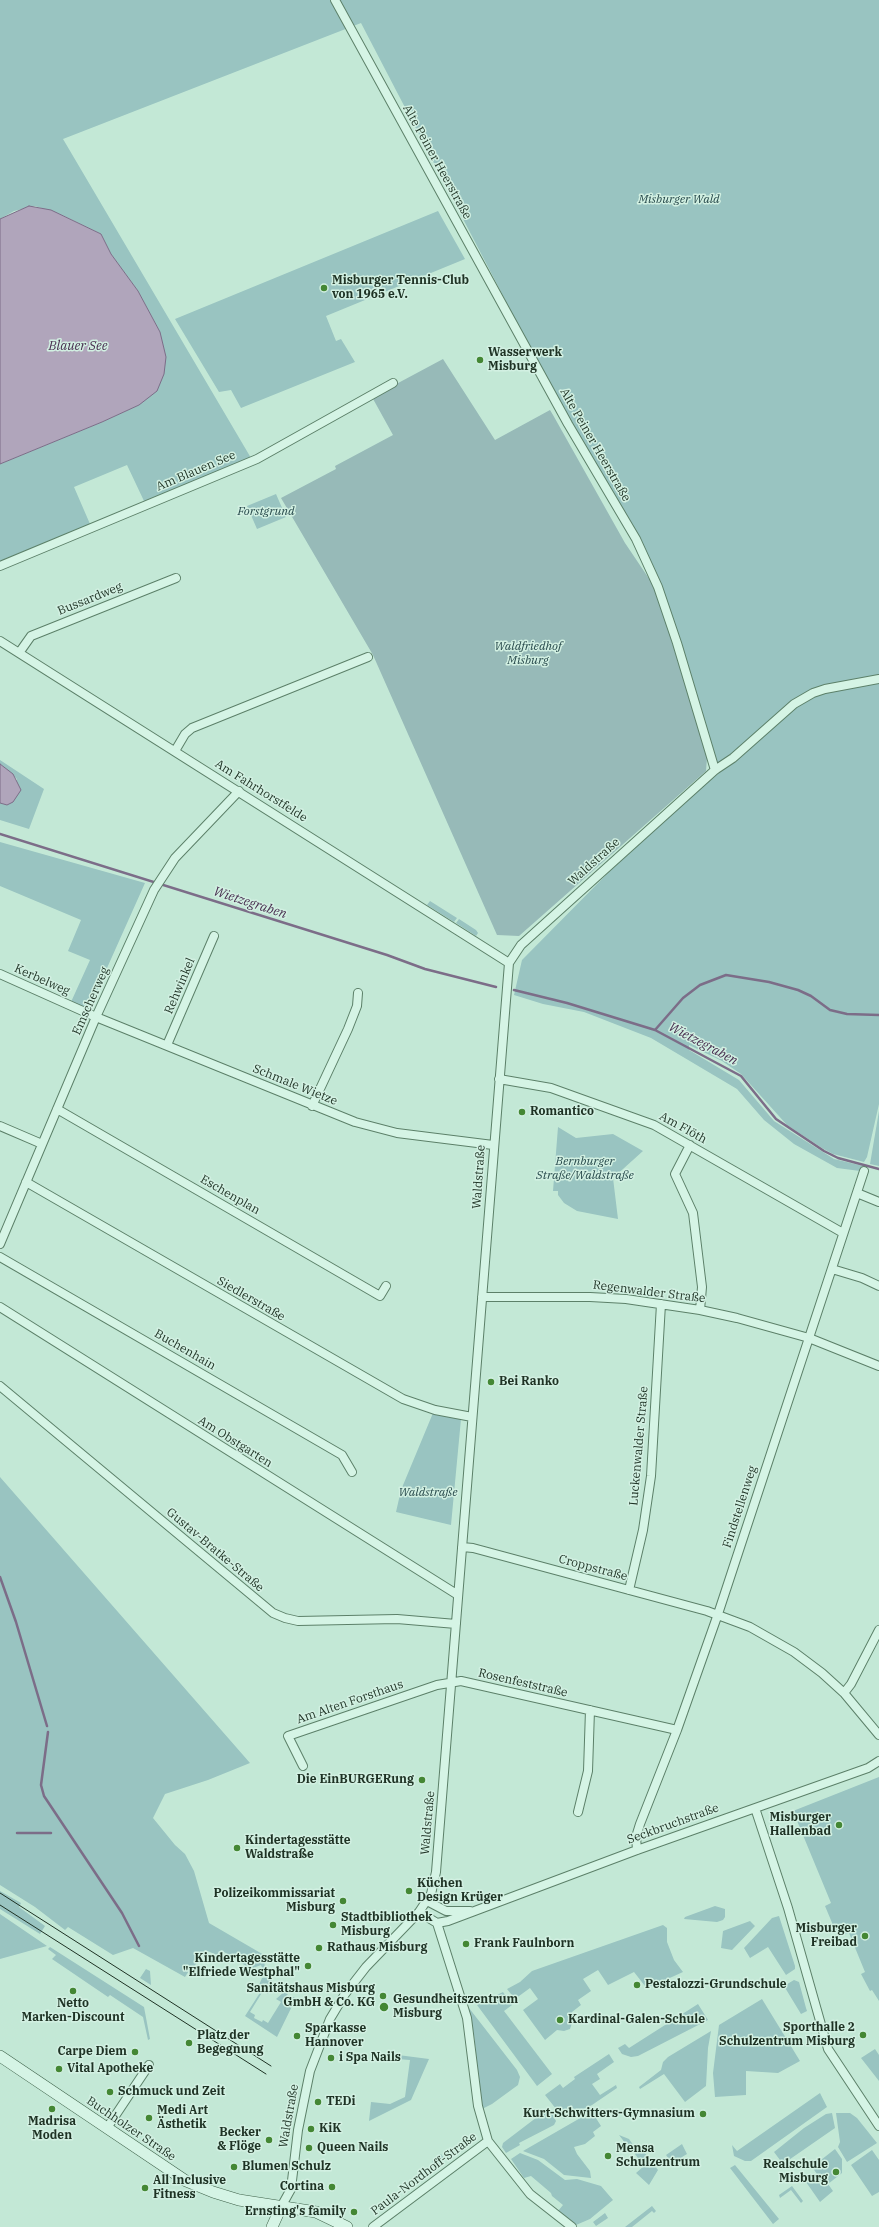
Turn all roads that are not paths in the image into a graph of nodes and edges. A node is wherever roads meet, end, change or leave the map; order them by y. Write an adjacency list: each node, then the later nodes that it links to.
1 (335, 0): 10 (street, Alte Peiner Heerstraße)
2 (393, 383): 3 (street, Am Blauen See)
3 (0, 566)
4 (176, 578): 6 (street, Bussardweg)
5 (2, 644): 6 (street, Am Fahrhorstfelde)
6 (19, 653): 9 (street, Am Fahrhorstfelde)
7 (368, 657): 9 (street)
8 (879, 679): 10 (street, Waldstraße)
9 (175, 751): 11 (street, Am Fahrhorstfelde)
10 (715, 770): 13 (street, Waldstraße)
11 (239, 791): 13 (street, Am Fahrhorstfelde); 16 (street, Emscherweg)
12 (214, 936): 17 (street, Rehwinkel)
13 (509, 963): 18 (street, Waldstraße)
14 (0, 974): 16 (street, Kerbelweg)
15 (358, 993): 19 (street)
16 (96, 1017): 17 (street, Schmale Wietze); 20 (street, Emscherweg)
17 (167, 1045): 19 (street, Schmale Wietze)
18 (499, 1079): 23 (street, Waldstraße); 24 (street, Am Flöth)
19 (312, 1106): 23 (street, Schmale Wietze)
20 (57, 1109): 22 (street, Emscherweg); 33 (street, Eschenplan)
21 (1, 1128): 22 (street)
22 (42, 1144): 26 (street, Emscherweg)
23 (493, 1145): 35 (street, Waldstraße)
24 (690, 1145): 29 (street, Am Flöth); 38 (street)
25 (864, 1171): 27 (street, Findstellenweg)
26 (26, 1182): 30 (street, Emscherweg); 42 (street, Siedlerstraße)
27 (857, 1193): 28 (street); 29 (street, Findstellenweg)
28 (879, 1202)
29 (843, 1233): 32 (street, Findstellenweg)
30 (0, 1244)
31 (0, 1257): 43 (street, Buchenhain)
32 (832, 1269): 34 (street); 39 (street, Findstellenweg)
33 (386, 1286)
34 (879, 1286)
35 (482, 1297): 36 (street, Regenwalder Straße); 42 (street, Waldstraße)
36 (661, 1304): 38 (street, Regenwalder Straße); 45 (street, Luckenwalder Straße)
37 (0, 1307): 46 (street, Am Obstgarten)
38 (700, 1310): 39 (street, Regenwalder Straße)
39 (809, 1338): 40 (street, Regenwalder Straße); 47 (street, Findstellenweg)
40 (879, 1366)
41 (0, 1386): 48 (street, Gustav-Bratke-Straße)
42 (472, 1416): 44 (street, Waldstraße)
43 (352, 1472)
44 (462, 1547): 45 (street, Croppstraße); 46 (street, Waldstraße)
45 (628, 1590): 47 (street, Croppstraße)
46 (458, 1595): 48 (street, Waldstraße)
47 (718, 1614): 51 (street, Croppstraße); 53 (street, Findstellenweg)
48 (456, 1624): 50 (street, Waldstraße)
49 (879, 1630): 51 (street)
50 (452, 1683): 52 (street, Rosenfeststraße); 56 (street, Am Alten Forsthaus); 60 (street, Waldstraße)
51 (844, 1693): 54 (street, Croppstraße)
52 (590, 1710): 53 (street, Rosenfeststraße); 58 (street)
53 (677, 1730): 59 (street, Findstellenweg)
54 (879, 1735)
55 (879, 1761): 57 (street, Seckbruchstraße)
56 (303, 1766)
57 (755, 1808): 59 (street, Seckbruchstraße); 66 (street)
58 (578, 1812)
59 (637, 1850): 61 (street, Seckbruchstraße)
60 (427, 1901): 61 (street, Seckbruchstraße); 62 (street, Waldstraße)
61 (475, 1910): 63 (street, Seckbruchstraße)
62 (420, 1912): 63 (street); 69 (street, Waldstraße)
63 (437, 1923): 68 (street)
64 (0, 2056): 67 (main road, Buchholzer Straße)
65 (149, 2065): 67 (street)
66 (879, 2126)
67 (107, 2128): 69 (main road, Buchholzer Straße)
68 (488, 2141): 72 (street, Paula-Nordhoff-Straße); 73 (street)
69 (281, 2207): 70 (main road); 71 (main road, Buchholzer Straße)
70 (272, 2227)
71 (347, 2227)
72 (373, 2227)
73 (572, 2227)

